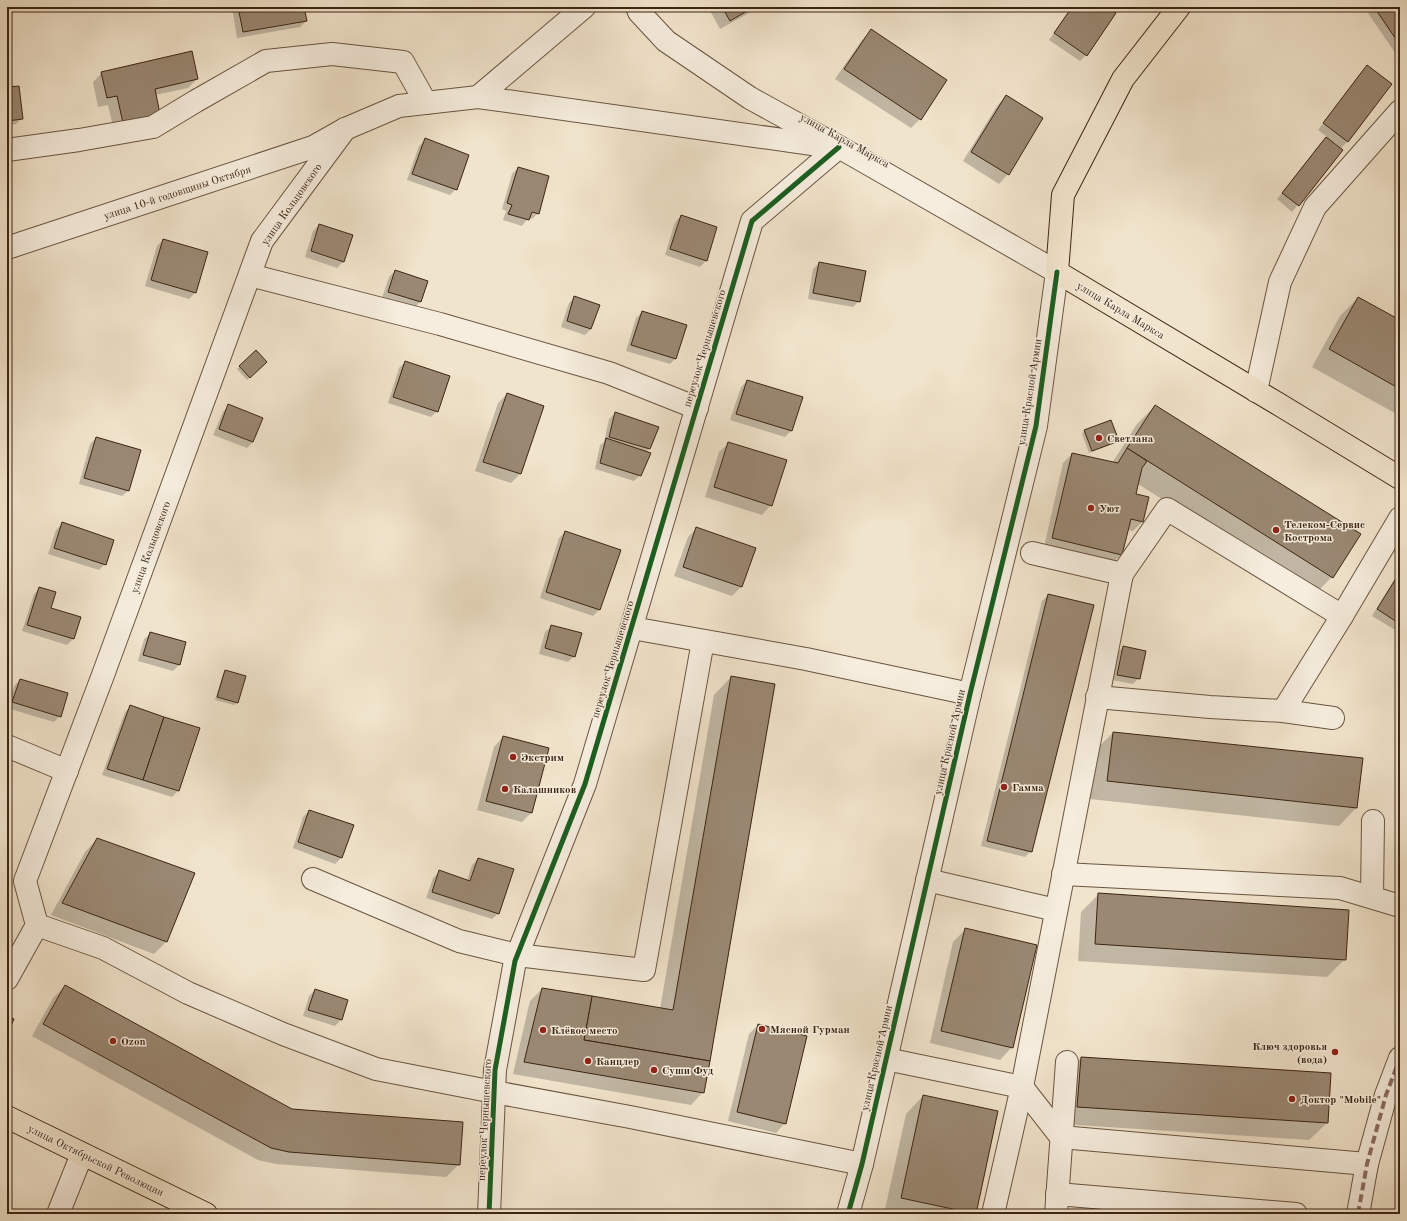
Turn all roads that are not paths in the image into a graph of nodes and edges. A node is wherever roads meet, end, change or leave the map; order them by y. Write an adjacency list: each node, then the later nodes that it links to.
1 (637, 7): 8 (street, улица Карла Маркса)
2 (1179, 7): 11 (main road, улица Красной Армии)
3 (580, 8): 4 (street)
4 (478, 97): 5 (street, улица Карла Маркса); 8 (street, улица Карла Маркса)
5 (426, 103): 7 (street, улица Карла Маркса); 9 (street)
6 (1400, 111): 13 (street)
7 (345, 129): 10 (street, улица 10-й годовщины Октября); 12 (street, улица Кольцовского)
8 (839, 147): 11 (street, улица Карла Маркса); 14 (street, переулок Чернышевского)
9 (7, 150)
10 (7, 248)
11 (1056, 272): 13 (main road, улица Карла Маркса); 22 (street, улица Красной Армии)
12 (250, 275): 14 (street); 27 (street, улица Кольцовского)
13 (1256, 391): 15 (main road, улица Карла Маркса)
14 (697, 408): 20 (street, переулок Чернышевского)
15 (1400, 478)
16 (1400, 518): 19 (street)
17 (1032, 553): 18 (street)
18 (1122, 574): 19 (street); 23 (street)
19 (1342, 616): 24 (street)
20 (632, 628): 21 (street); 37 (street, переулок Чернышевского)
21 (704, 641): 22 (street); 37 (street)
22 (970, 694): 32 (street, улица Красной Армии)
23 (1097, 697): 24 (street); 29 (street)
24 (1283, 711): 25 (street)
25 (1333, 718)
26 (7, 746): 27 (street)
27 (67, 771): 30 (street, улица Кольцовского)
28 (1373, 822): 33 (street)
29 (1063, 874): 33 (street); 35 (street)
30 (16, 877): 36 (street, улица Кольцовского)
31 (313, 879): 37 (street)
32 (927, 880): 35 (street); 40 (street, улица Красной Армии)
33 (1372, 897): 34 (street)
34 (1400, 906)
35 (1056, 910): 42 (street)
36 (37, 925): 38 (street); 43 (street)
37 (517, 955): 43 (street, переулок Чернышевского)
38 (7, 979)
39 (1400, 1058): 48 (street)
40 (886, 1059): 42 (street); 47 (street, улица Красной Армии)
41 (1067, 1062): 45 (street)
42 (1022, 1087): 45 (street); 54 (street)
43 (494, 1092): 47 (street); 52 (street, переулок Чернышевского)
44 (7, 1117): 46 (main road, улица Октябрьской Революции)
45 (1061, 1137): 48 (street); 49 (street)
46 (82, 1154): 50 (street); 51 (main road, улица Октябрьской Революции)
47 (862, 1164): 53 (street, улица Красной Армии)
48 (1368, 1164): 56 (street)
49 (1056, 1204): 55 (street)
50 (58, 1214)
51 (206, 1214)
52 (488, 1214)
53 (848, 1214)
54 (993, 1214)
55 (1296, 1214)
56 (1358, 1214)

